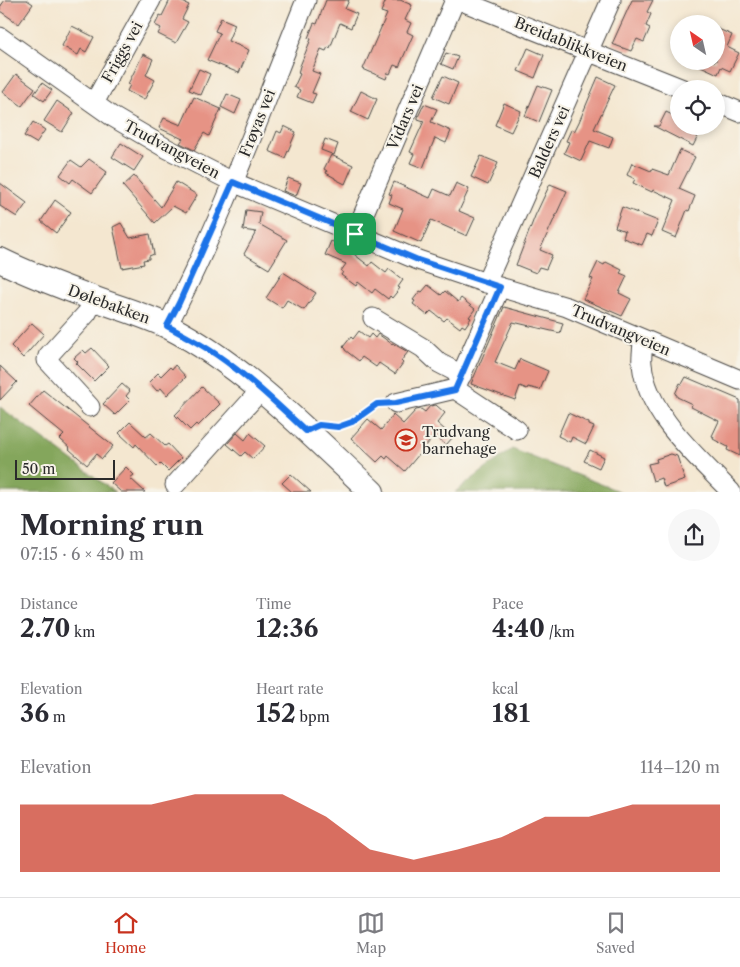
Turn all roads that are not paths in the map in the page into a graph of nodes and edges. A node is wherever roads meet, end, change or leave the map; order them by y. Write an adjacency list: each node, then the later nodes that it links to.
1 (151, 0): 8 (street, Friggs vei)
2 (306, 0): 11 (street, Frøyas vei)
3 (457, 0): 6 (street, Breidablikkveien); 12 (street, Vidars vei)
4 (611, 0): 6 (street, Balders vei)
5 (0, 37): 8 (street, Trudvangveien)
6 (590, 50): 7 (street, Breidablikkveien); 14 (street, Balders vei)
7 (670, 84)
8 (94, 103): 11 (street, Trudvangveien)
9 (725, 105): 10 (street)
10 (739, 110)
11 (233, 182): 12 (street, Trudvangveien); 17 (street, Frøyas vei)
12 (355, 234): 14 (street, Trudvangveien)
13 (0, 260): 15 (main road, Dølebakken)
14 (493, 285): 18 (street, Trudvangveien); 20 (street)
15 (94, 299): 17 (main road, Dølebakken); 23 (street)
16 (373, 318): 20 (street)
17 (167, 326): 21 (main road, Dølebakken)
18 (643, 340): 19 (street, Trudvangveien); 27 (street)
19 (740, 380)
20 (458, 382): 22 (street); 24 (street)
21 (261, 390): 25 (street); 26 (main road, Dølebakken)
22 (396, 403)
23 (90, 407)
24 (517, 430)
25 (175, 485)
26 (364, 489)
27 (731, 492)

